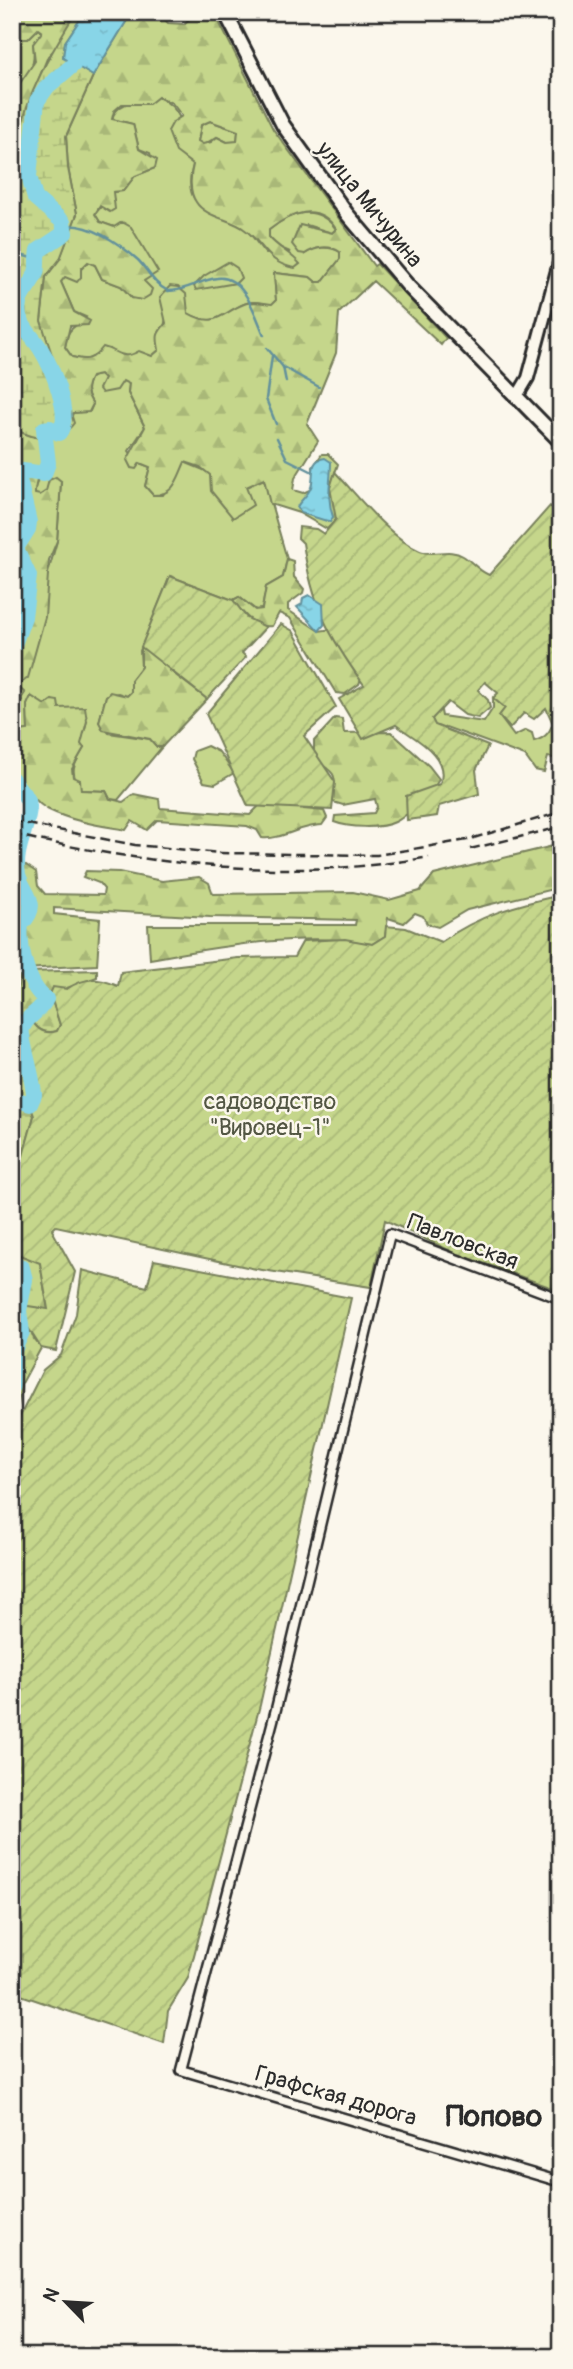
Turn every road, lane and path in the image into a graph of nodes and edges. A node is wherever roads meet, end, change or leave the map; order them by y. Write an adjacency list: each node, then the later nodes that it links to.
1 (225, 12): 3 (main road, улица Мичурина)
2 (561, 255): 3 (street)
3 (516, 398): 4 (main road, улица Мичурина)
4 (561, 442)
5 (561, 1299): 6 (street, Павловская)
6 (181, 2070): 7 (street, Графская дорога)
7 (561, 2182)

